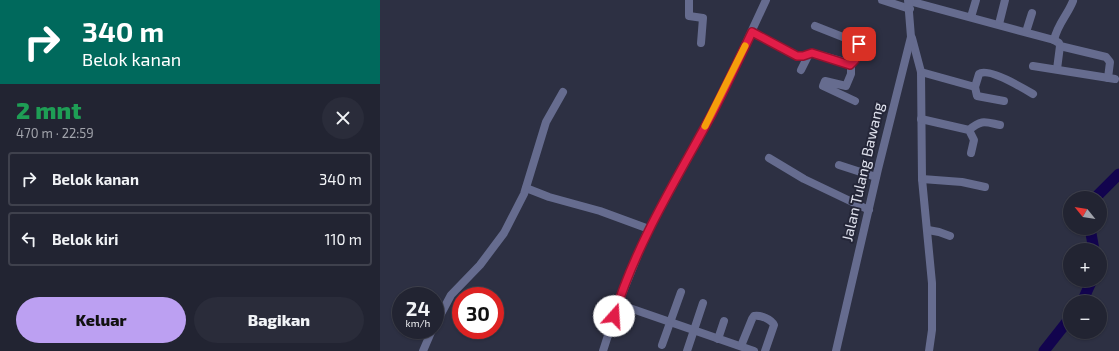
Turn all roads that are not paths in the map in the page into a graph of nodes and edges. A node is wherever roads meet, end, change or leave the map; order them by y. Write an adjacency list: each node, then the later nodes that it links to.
1 (689, 0): 16 (street)
2 (766, 0): 12 (street)
3 (882, 0): 7 (street)
4 (976, 0): 9 (street)
5 (1005, 0): 10 (street)
6 (1073, 1): 15 (street)
7 (909, 3): 9 (street); 14 (street, Jalan Tulang Bawang)
8 (1032, 14): 13 (street)
9 (971, 17): 10 (street)
10 (999, 24): 13 (street)
11 (815, 26): 19 (street)
12 (752, 32): 18 (street); 42 (street)
13 (1026, 32): 15 (street)
14 (912, 37): 23 (street); 37 (street, Jalan Tulang Bawang)
15 (1054, 40): 17 (street)
16 (701, 43)
17 (1060, 46): 22 (street); 22 (street)
18 (809, 54): 19 (street); 21 (street)
19 (850, 65): 24 (street)
20 (1033, 66): 22 (street)
21 (801, 70)
22 (1057, 70)
23 (921, 72): 25 (street); 31 (street)
24 (846, 86): 28 (street); 28 (street)
25 (975, 87): 27 (street); 30 (street)
26 (563, 92): 40 (street)
27 (1033, 94)
28 (844, 95): 29 (street)
29 (855, 101)
30 (1004, 101)
31 (921, 119): 33 (street); 38 (street)
32 (1000, 125): 33 (street)
33 (969, 130): 34 (street)
34 (971, 153)
35 (769, 158): 41 (street)
36 (839, 165): 37 (street)
37 (876, 177): 41 (street, Jalan Tulang Bawang)
38 (922, 179): 39 (street); 43 (street)
39 (985, 187)
40 (526, 188): 42 (street); 48 (street)
41 (869, 210): 61 (street, Jalan Tulang Bawang)
42 (649, 229): 47 (street)
43 (928, 230): 44 (street); 62 (street)
44 (950, 236)
45 (681, 292): 50 (street)
46 (703, 303): 51 (street)
47 (618, 304): 50 (street); 57 (street)
48 (444, 309)
49 (724, 321): 52 (street)
50 (670, 322): 51 (street); 54 (street)
51 (694, 330): 52 (street); 58 (street)
52 (718, 338): 55 (street)
53 (428, 339): 56 (street)
54 (662, 345)
55 (741, 346): 59 (street); 60 (street)
56 (423, 351)
57 (603, 351)
58 (686, 351)
59 (754, 351)
60 (765, 351)
61 (836, 351)
62 (929, 351)

